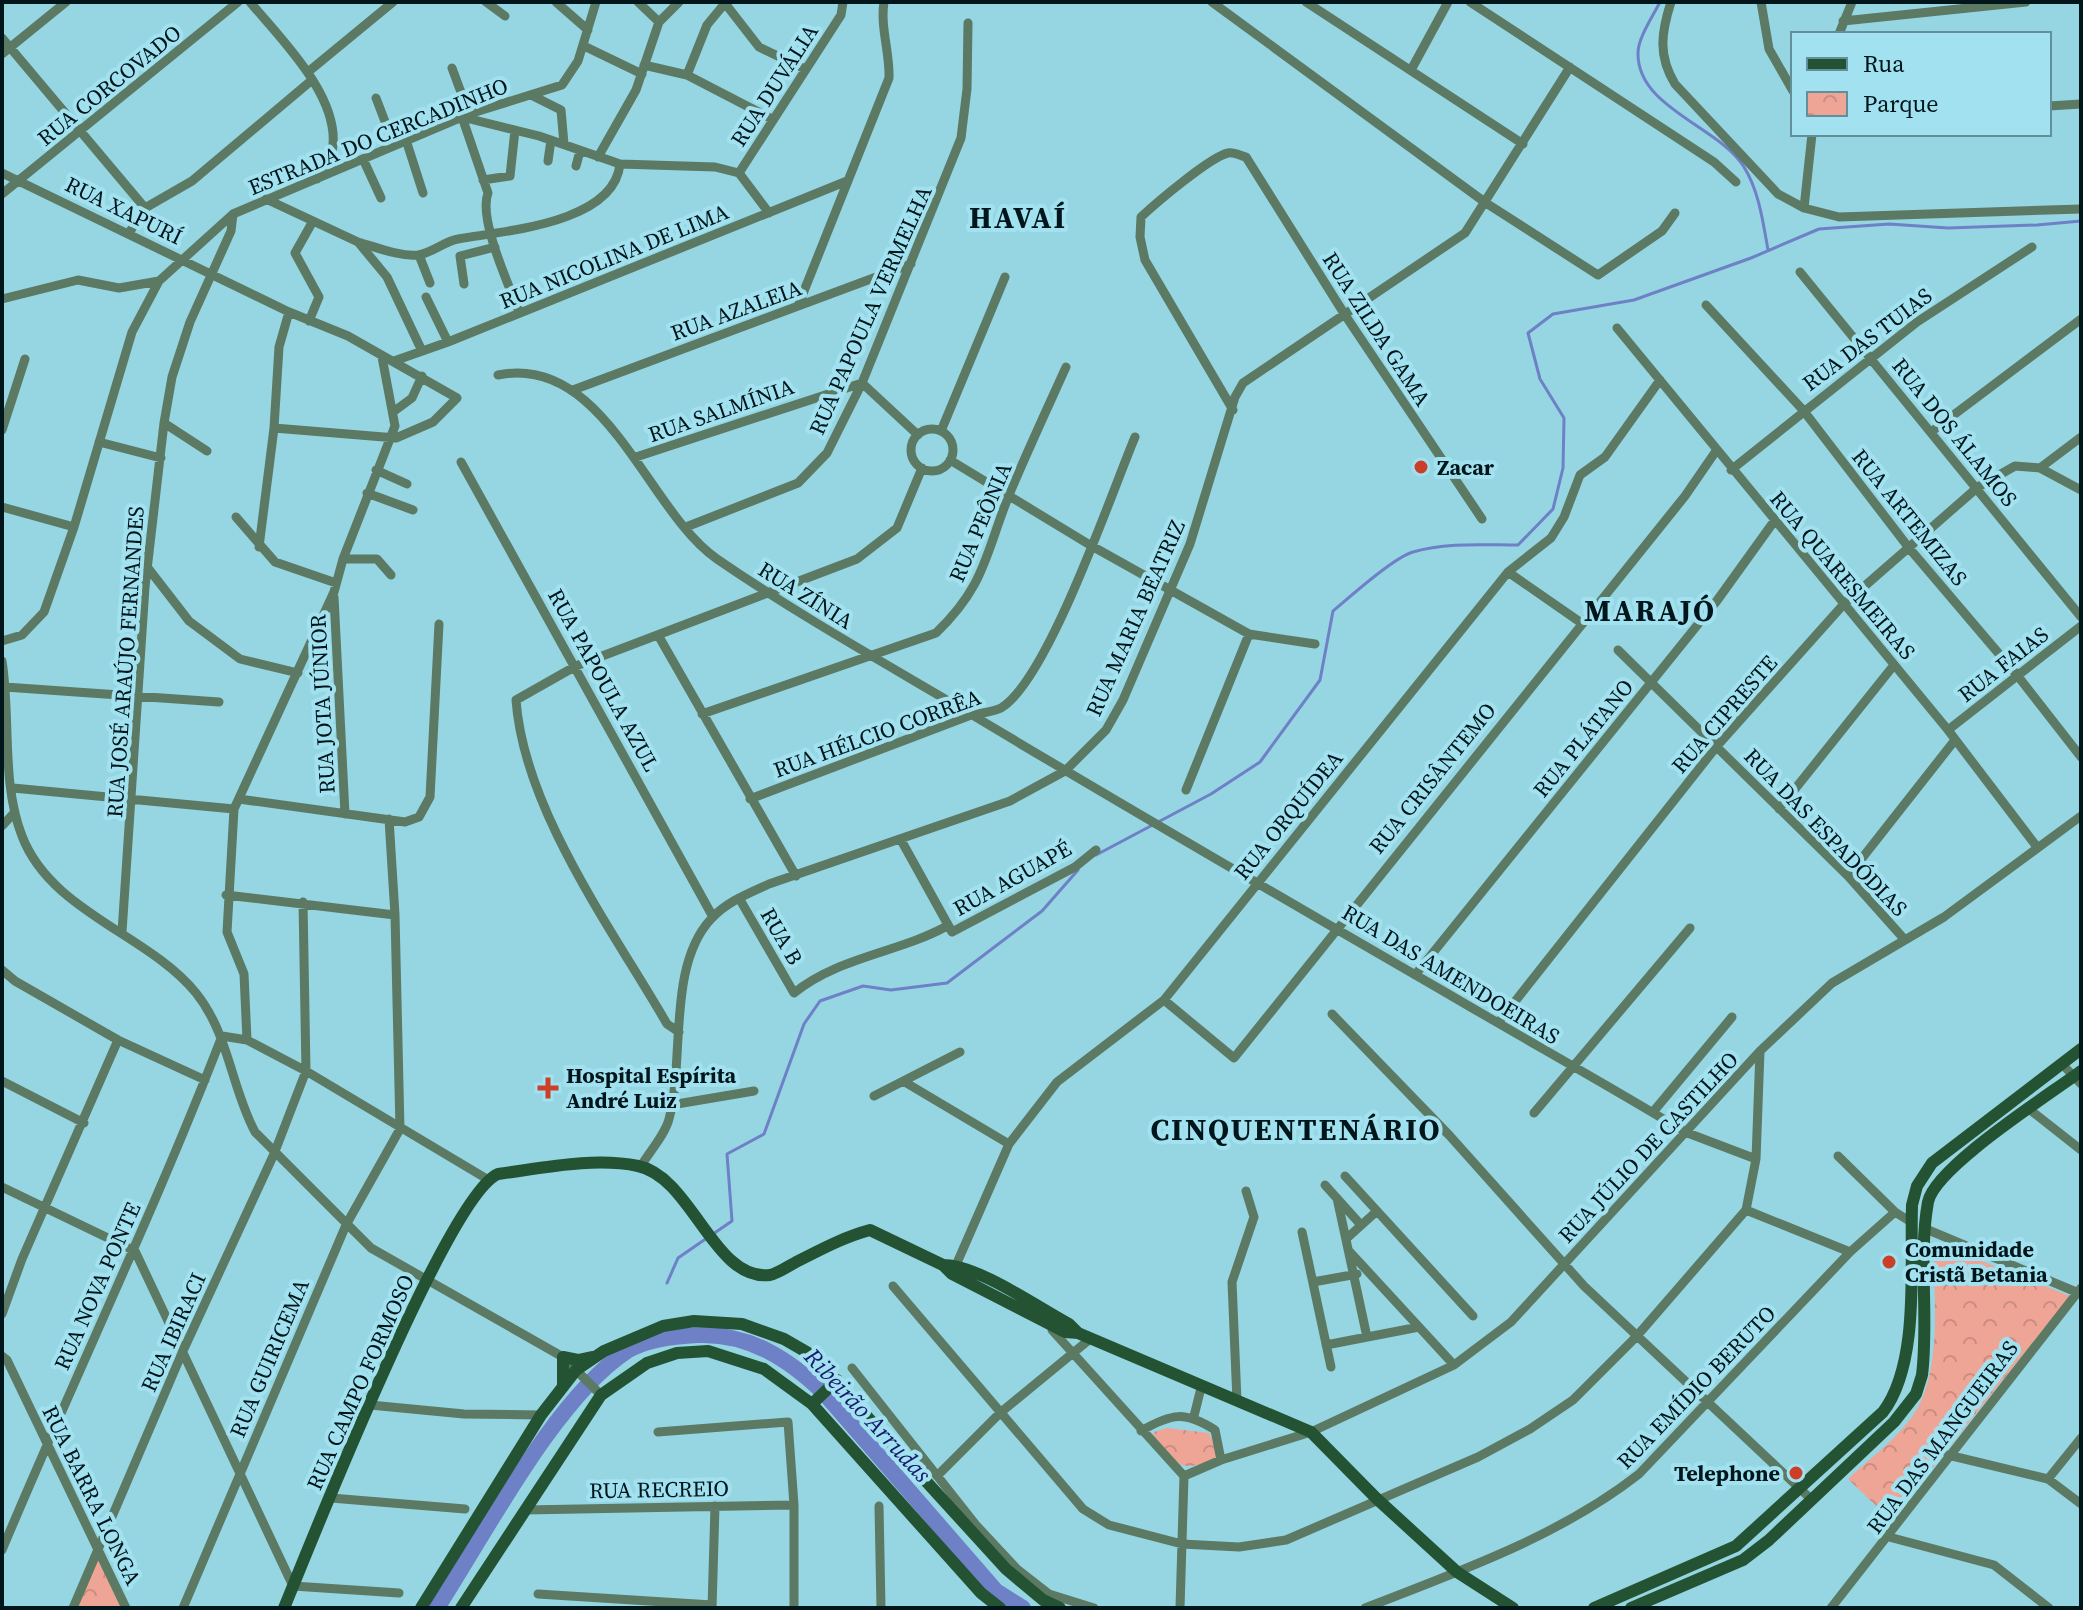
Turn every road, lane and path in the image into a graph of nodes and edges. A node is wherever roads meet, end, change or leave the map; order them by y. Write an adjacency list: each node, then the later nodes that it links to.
1 (66, 2): 30 (street)
2 (238, 2): 48 (street, RUA CORCOVADO)
3 (250, 2): 37 (street)
4 (393, 2): 37 (street)
5 (486, 2): 22 (street)
6 (556, 2): 21 (street)
7 (596, 2): 26 (street, ESTRADA DO CERCADINHO)
8 (638, 2): 24 (street)
9 (679, 2): 24 (street)
10 (725, 2): 34 (street); 36 (street)
11 (843, 2): 34 (street, RUA DUVÁLIA)
12 (884, 2): 66 (street)
13 (1212, 2): 72 (street)
14 (1306, 2): 35 (street)
15 (1448, 2): 35 (street)
16 (1470, 2): 31 (street)
17 (1671, 2): 74 (street)
18 (1761, 2): 38 (street)
19 (1852, 2): 23 (street)
20 (2026, 2): 23 (street)
21 (566, 6): 26 (street)
22 (505, 16)
23 (1843, 21): 27 (street)
24 (659, 22): 33 (street)
25 (968, 23): 86 (street, RUA PAPOULA VERMELHA)
26 (588, 30): 29 (street, ESTRADA DO CERCADINHO)
27 (1840, 32)
28 (2, 38): 30 (street)
29 (584, 46): 33 (street); 39 (street, ESTRADA DO CERCADINHO)
30 (6, 50): 48 (street)
31 (1570, 67): 53 (street, RUA MARIA BEATRIZ); 67 (street)
32 (452, 68): 44 (street)
33 (643, 69): 36 (street); 56 (street)
34 (805, 69): 45 (street, RUA DUVÁLIA)
35 (1411, 70): 53 (street)
36 (687, 75): 45 (street)
37 (310, 76): 63 (street); 73 (street)
38 (1791, 88)
39 (531, 95): 44 (street, ESTRADA DO CERCADINHO); 52 (street)
40 (376, 98): 54 (street)
41 (444, 104): 46 (street)
42 (2081, 104): 43 (street)
43 (2051, 106)
44 (465, 116): 46 (street, ESTRADA DO CERCADINHO); 47 (street); 65 (street)
45 (772, 119): 62 (street, RUA DUVÁLIA)
46 (450, 122): 50 (street, ESTRADA DO CERCADINHO)
47 (515, 130): 51 (street); 65 (street)
48 (79, 134): 64 (street, RUA CORCOVADO); 73 (street)
49 (1812, 136): 74 (street)
50 (406, 140): 54 (street, ESTRADA DO CERCADINHO); 68 (street)
51 (551, 140): 52 (street); 58 (street)
52 (564, 144): 55 (street)
53 (1523, 144): 72 (street, RUA MARIA BEATRIZ)
54 (394, 145): 57 (street, ESTRADA DO CERCADINHO)
55 (580, 151): 56 (street); 60 (street)
56 (598, 157): 59 (street)
57 (363, 159): 63 (street, ESTRADA DO CERCADINHO); 70 (street)
58 (548, 161)
59 (620, 164): 62 (street); 82 (street)
60 (576, 166)
61 (2, 173): 64 (street, RUA XAPURÍ)
62 (739, 173): 76 (street, RUA DUVÁLIA)
63 (317, 179): 71 (street, ESTRADA DO CERCADINHO)
64 (19, 180): 69 (street, RUA CORCOVADO); 80 (street, RUA XAPURÍ)
65 (483, 180): 82 (street)
66 (847, 181): 76 (street, RUA NICOLINA DE LIMA); 96 (street)
67 (1736, 182)
68 (423, 193)
69 (2, 194)
70 (381, 198)
71 (266, 199): 78 (street, ESTRADA DO CERCADINHO); 79 (street)
72 (1486, 203): 77 (street); 99 (street, RUA MARIA BEATRIZ)
73 (145, 208): 80 (street)
74 (1804, 208): 75 (street)
75 (2081, 209)
76 (769, 213): 98 (street, RUA NICOLINA DE LIMA)
77 (1675, 213)
78 (233, 214): 85 (street, ESTRADA DO CERCADINHO); 88 (street, RUA JOSÉ ARAÚJO FERNANDES)
79 (313, 221): 81 (street); 101 (street)
80 (129, 233): 85 (street, RUA XAPURÍ)
81 (358, 242): 84 (street); 104 (street)
82 (494, 242): 84 (street); 92 (street); 98 (street)
83 (2032, 247): 106 (street, RUA DAS TUIAS)
84 (419, 255): 91 (street)
85 (186, 260): 88 (street, RUA XAPURÍ); 90 (street, ESTRADA DO CERCADINHO)
86 (911, 264): 96 (street, RUA AZALEIA); 113 (street, RUA PAPOULA VERMELHA)
87 (1800, 272): 106 (street, RUA DOS ÁLAMOS)
88 (213, 274): 97 (street, RUA XAPURÍ); 118 (street, RUA JOSÉ ARAÚJO FERNANDES)
89 (1005, 277): 121 (street)
90 (159, 281): 94 (street, ESTRADA DO CERCADINHO); 127 (street)
91 (430, 283)
92 (464, 284)
93 (426, 297): 103 (street)
94 (2, 299)
95 (1706, 305): 116 (street, RUA ARTEMIZAS)
96 (798, 306): 114 (street, RUA AZALEIA)
97 (289, 312): 101 (street, RUA XAPURÍ); 119 (street)
98 (519, 312): 103 (street, RUA NICOLINA DE LIMA)
99 (1345, 315): 115 (street, RUA MARIA BEATRIZ); 115 (street, RUA ZILDA GAMA); 146 (street, RUA ZILDA GAMA)
100 (2081, 319): 122 (street)
101 (309, 321): 105 (street, RUA XAPURÍ)
102 (1617, 328): 112 (street, RUA QUARESMEIRAS)
103 (448, 342): 104 (street, RUA NICOLINA DE LIMA)
104 (422, 351): 108 (street, RUA NICOLINA DE LIMA)
105 (382, 357): 108 (street, RUA XAPURÍ); 117 (street)
106 (1871, 358): 116 (street, RUA DAS TUIAS); 122 (street, RUA DOS ÁLAMOS)
107 (25, 359): 120 (street)
108 (394, 361): 111 (street, RUA XAPURÍ)
109 (1066, 367): 142 (street, RUA PEÔNIA)
110 (498, 375): 114 (street, RUA ZÍNIA)
111 (422, 376): 117 (street); 124 (street, RUA XAPURÍ)
112 (1660, 380): 129 (street, RUA QUARESMEIRAS); 155 (street, RUA ORQUÍDEA)
113 (862, 383): 123 (street); 130 (street, RUA SALMÍNIA); 149 (street, RUA PAPOULA VERMELHA)
114 (573, 390): 130 (street, RUA ZÍNIA)
115 (1233, 410): 158 (street, RUA MARIA BEATRIZ)
116 (1803, 410): 137 (street, RUA DAS TUIAS); 152 (street, RUA ARTEMIZAS)
117 (393, 412): 124 (street)
118 (164, 423): 128 (street); 131 (street, RUA JOSÉ ARAÚJO FERNANDES)
119 (274, 428): 124 (street); 151 (street)
120 (2, 430)
121 (941, 431): 123 (street); 132 (street)
122 (1931, 432): 139 (street, RUA DOS ÁLAMOS)
123 (918, 435): 134 (street)
124 (389, 436): 136 (street)
125 (1135, 437): 150 (street, RUA HÉLCIO CORRÊA)
126 (2081, 437): 135 (street)
127 (99, 442): 131 (street); 148 (street)
128 (207, 451)
129 (1716, 451): 137 (street, RUA QUARESMEIRAS); 162 (street, RUA CRISÂNTEMO)
130 (636, 457): 149 (street, RUA ZÍNIA)
131 (161, 458): 154 (street, RUA JOSÉ ARAÚJO FERNANDES)
132 (950, 460): 134 (street); 142 (street)
133 (461, 462): 173 (street, RUA PAPOULA AZUL)
134 (922, 468): 159 (street)
135 (2040, 468): 139 (street, RUA CIPRESTE); 140 (street)
136 (376, 470): 138 (street); 141 (street)
137 (1731, 470): 147 (street, RUA QUARESMEIRAS)
138 (407, 484)
139 (1978, 487): 152 (street, RUA CIPRESTE); 161 (street, RUA DOS ÁLAMOS)
140 (2081, 490)
141 (367, 493): 144 (street); 153 (street)
142 (1009, 497): 150 (street); 170 (street, RUA PEÔNIA)
143 (2, 507): 148 (street)
144 (413, 510)
145 (236, 517): 151 (street)
146 (1482, 519)
147 (1775, 520): 160 (street, RUA QUARESMEIRAS); 176 (street, RUA PLÁTANO)
148 (74, 527): 167 (street)
149 (686, 527): 159 (street, RUA ZÍNIA)
150 (1090, 545): 158 (street); 181 (street, RUA HÉLCIO CORRÊA)
151 (259, 547): 157 (street)
152 (1909, 548): 160 (street, RUA CIPRESTE); 175 (street, RUA ARTEMIZAS)
153 (343, 559): 156 (street); 157 (street)
154 (148, 568): 174 (street); 178 (street, RUA JOSÉ ARAÚJO FERNANDES)
155 (1508, 572): 162 (street); 205 (street, RUA ORQUÍDEA)
156 (391, 575)
157 (335, 588): 174 (street); 195 (street, RUA JOTA JÚNIOR)
158 (1169, 590): 165 (street); 186 (street, RUA MARIA BEATRIZ)
159 (770, 594): 166 (street); 170 (street, RUA ZÍNIA)
160 (1843, 605): 172 (street, RUA QUARESMEIRAS); 184 (street, RUA CIPRESTE)
161 (2081, 617)
162 (1580, 622): 212 (street, RUA CRISÂNTEMO)
163 (439, 624): 197 (street)
164 (2081, 626): 175 (street, RUA FAIAS)
165 (1249, 634): 168 (street); 188 (street)
166 (658, 635): 173 (street); 180 (street)
167 (2, 641)
168 (1315, 644)
169 (1618, 650): 176 (street, RUA DAS ESPADÓDIAS)
170 (872, 657): 180 (street, RUA PEÔNIA); 181 (street, RUA ZÍNIA)
171 (2, 661): 177 (street)
172 (1894, 665): 182 (street, RUA QUARESMEIRAS); 193 (street)
173 (576, 666): 210 (street, RUA PAPOULA AZUL); 222 (street)
174 (298, 673): 190 (street)
175 (2017, 675): 182 (street, RUA FAIAS); 185 (street, RUA ARTEMIZAS)
176 (1652, 681): 184 (street, RUA DAS ESPADÓDIAS); 217 (street, RUA PLÁTANO)
177 (5, 687): 178 (street); 187 (street)
178 (140, 694): 179 (street); 189 (street, RUA JOSÉ ARAÚJO FERNANDES)
179 (219, 702)
180 (702, 714): 191 (street)
181 (971, 715): 186 (street, RUA ZÍNIA); 191 (street, RUA HÉLCIO CORRÊA)
182 (1948, 730): 183 (street, RUA QUARESMEIRAS)
183 (1955, 740): 201 (street, RUA QUARESMEIRAS); 204 (street)
184 (1717, 746): 193 (street, RUA DAS ESPADÓDIAS); 221 (street, RUA CIPRESTE)
185 (2081, 757)
186 (1065, 771): 199 (street, RUA MARIA BEATRIZ); 200 (street, RUA ZÍNIA)
187 (13, 788): 189 (street); 194 (street)
188 (1186, 790)
189 (133, 797): 192 (street); 214 (street, RUA JOSÉ ARAÚJO FERNANDES)
190 (239, 799): 192 (street); 195 (street)
191 (750, 799): 203 (street)
192 (234, 809): 206 (street)
193 (1779, 809): 204 (street, RUA DAS ESPADÓDIAS)
194 (15, 812): 198 (street); 214 (street)
195 (345, 814): 197 (street)
196 (2081, 816): 201 (street, RUA JÚLIO DE CASTILHO)
197 (389, 819): 209 (street)
198 (2, 826)
199 (901, 840): 203 (street, RUA MARIA BEATRIZ); 211 (street, RUA AGUAPÉ)
200 (1198, 846): 205 (street, RUA DAS AMENDOEIRAS)
201 (2037, 847): 215 (street, RUA JÚLIO DE CASTILHO)
202 (1096, 850): 211 (street, RUA AGUAPÉ)
203 (796, 876): 207 (street, RUA MARIA BEATRIZ)
204 (1848, 876): 215 (street, RUA DAS ESPADÓDIAS)
205 (1257, 880): 212 (street, RUA DAS AMENDOEIRAS); 218 (street, RUA ORQUÍDEA)
206 (226, 895): 208 (street); 225 (street)
207 (739, 898): 210 (street, RUA MARIA BEATRIZ); 211 (street, RUA B)
208 (303, 902): 209 (street); 231 (street)
209 (395, 915): 243 (street)
210 (713, 917): 222 (street, RUA MARIA BEATRIZ)
211 (947, 926)
212 (1335, 927): 217 (street, RUA DAS AMENDOEIRAS); 218 (street, RUA CRISÂNTEMO)
213 (1690, 928): 230 (street)
214 (122, 932): 223 (street)
215 (1905, 940): 227 (street, RUA JÚLIO DE CASTILHO)
216 (2, 970): 224 (street)
217 (1415, 975): 221 (street, RUA DAS AMENDOEIRAS)
218 (1164, 1000): 245 (street, RUA ORQUÍDEA)
219 (1332, 1014): 270 (street)
220 (1732, 1017): 240 (street)
221 (1498, 1023): 230 (street, RUA DAS AMENDOEIRAS)
222 (679, 1032): 238 (street, RUA MARIA BEATRIZ)
223 (222, 1036): 225 (street); 233 (street, RUA NOVA PONTE); 247 (street)
224 (118, 1040): 233 (street); 242 (street)
225 (247, 1040): 231 (street)
226 (2081, 1049): 229 (main road)
227 (1760, 1051): 244 (street, RUA JÚLIO DE CASTILHO); 249 (street)
228 (960, 1052): 235 (street)
229 (2062, 1064): 232 (street); 261 (main road)
230 (1573, 1067): 240 (street, RUA DAS AMENDOEIRAS); 241 (street)
231 (306, 1071): 243 (street); 247 (street, RUA IBIRACI)
232 (2078, 1078): 239 (main road)
233 (205, 1080): 267 (street, RUA NOVA PONTE)
234 (2, 1081): 242 (street)
235 (903, 1081): 237 (street); 245 (street)
236 (754, 1091): 238 (street)
237 (874, 1096)
238 (671, 1105): 250 (street, RUA MARIA BEATRIZ)
239 (2029, 1109): 246 (street); 264 (main road)
240 (1653, 1112): 244 (street, RUA DAS AMENDOEIRAS)
241 (1534, 1113)
242 (84, 1123): 257 (street)
243 (400, 1129): 252 (street); 262 (street, RUA GUIRICEMA)
244 (1685, 1132): 249 (street, RUA DAS AMENDOEIRAS); 270 (street, RUA JÚLIO DE CASTILHO)
245 (1009, 1144): 271 (street, RUA ORQUÍDEA)
246 (2081, 1150)
247 (274, 1154): 262 (street); 287 (street, RUA IBIRACI)
248 (1838, 1156): 260 (street)
249 (1756, 1159): 258 (street)
250 (641, 1166): 252 (main road); 271 (main road)
251 (1345, 1176): 259 (street)
252 (487, 1179): 274 (main road, RUA CAMPO FORMOSO)
253 (1325, 1185): 256 (street)
254 (2, 1187): 257 (street)
255 (1246, 1191): 299 (street)
256 (1337, 1198): 263 (street); 266 (street)
257 (45, 1210): 267 (street); 278 (street)
258 (1746, 1210): 269 (street); 284 (street)
259 (1377, 1211): 263 (street); 279 (street)
260 (1895, 1212): 261 (street); 269 (street, RUA EMÍDIO BERUTO)
261 (1911, 1222): 317 (main road)
262 (346, 1225): 274 (street); 313 (street, RUA GUIRICEMA)
263 (1361, 1225): 266 (street)
264 (1926, 1229): 277 (street); 320 (main road)
265 (1302, 1232): 275 (street)
266 (1346, 1239): 268 (street)
267 (135, 1251): 287 (street); 310 (street, RUA NOVA PONTE)
268 (1349, 1251): 272 (street); 273 (street)
269 (1850, 1252): 300 (street, RUA EMÍDIO BERUTO)
270 (1566, 1263): 284 (street); 291 (street, RUA JÚLIO DE CASTILHO)
271 (950, 1268): 280 (main road); 282 (main road)
272 (1370, 1272): 273 (street); 281 (street)
273 (1354, 1275): 275 (street); 283 (street)
274 (427, 1280): 290 (street); 302 (main road, RUA CAMPO FORMOSO)
275 (1313, 1282): 285 (street)
276 (893, 1286): 303 (street)
277 (2080, 1291): 311 (street, RUA DAS MANGUEIRAS)
278 (2, 1314)
279 (1473, 1316)
280 (1040, 1320): 282 (main road); 286 (street)
281 (1419, 1327): 283 (street); 291 (street)
282 (1084, 1336): 286 (street); 297 (main road)
283 (1367, 1337): 285 (street)
284 (1636, 1337): 300 (street); 319 (street)
285 (1326, 1345): 292 (street)
286 (1073, 1351): 303 (street); 306 (street)
287 (182, 1353): 313 (street); 329 (street, RUA IBIRACI)
288 (2, 1356): 310 (street, RUA BARRA LONGA)
289 (596, 1356): 290 (main road); 294 (main road); 295 (main road)
290 (563, 1357): 294 (street); 296 (main road)
291 (1454, 1365): 308 (street, RUA JÚLIO DE CASTILHO)
292 (1331, 1367)
293 (852, 1368): 314 (street)
294 (579, 1373): 296 (main road); 298 (street)
295 (836, 1381): 301 (main road); 345 (main road)
296 (562, 1388): 304 (main road)
297 (1201, 1388): 299 (main road); 305 (street)
298 (598, 1392): 301 (main road); 326 (main road)
299 (1237, 1401): 308 (main road)
300 (1708, 1401): 317 (street); 331 (street, RUA EMÍDIO BERUTO)
301 (813, 1403): 344 (main road)
302 (370, 1405): 304 (street); 318 (main road, RUA CAMPO FORMOSO)
303 (1000, 1413): 314 (street); 328 (street)
304 (541, 1415): 340 (main road)
305 (1194, 1416): 306 (street); 312 (street)
306 (1141, 1431): 315 (street)
307 (658, 1432): 322 (street)
308 (1311, 1432): 312 (street, RUA JÚLIO DE CASTILHO); 319 (main road)
309 (2081, 1438): 316 (street)
310 (47, 1443): 329 (street, RUA BARRA LONGA); 330 (street, RUA NOVA PONTE)
311 (1948, 1455): 316 (street); 327 (street, RUA DAS MANGUEIRAS)
312 (1221, 1460): 315 (street, RUA JÚLIO DE CASTILHO)
313 (239, 1473): 332 (street); 338 (street, RUA GUIRICEMA)
314 (937, 1476): 346 (street)
315 (1184, 1476): 328 (street)
316 (2048, 1479): 321 (street)
317 (1801, 1489): 320 (street); 350 (main road)
318 (331, 1498): 325 (street); 332 (main road, RUA CAMPO FORMOSO)
319 (1376, 1498): 328 (street); 331 (main road)
320 (1812, 1500): 351 (main road)
321 (2081, 1504)
322 (794, 1505): 323 (street, RUA RECREIO); 342 (street)
323 (715, 1506): 326 (street, RUA RECREIO); 335 (street)
324 (879, 1506): 343 (street)
325 (465, 1509)
326 (525, 1510): 341 (main road)
327 (1889, 1537): 352 (street, RUA DAS MANGUEIRAS); 353 (street)
328 (1182, 1544): 347 (street)
329 (98, 1549): 336 (street, RUA IBIRACI); 337 (street, RUA BARRA LONGA)
330 (2, 1550)
331 (1457, 1572): 348 (street, RUA EMÍDIO BERUTO); 349 (main road)
332 (293, 1586): 333 (street); 339 (main road, RUA CAMPO FORMOSO)
333 (399, 1593)
334 (538, 1594): 335 (street)
335 (712, 1607)
336 (73, 1608)
337 (126, 1608)
338 (183, 1608)
339 (284, 1608)
340 (421, 1608)
341 (461, 1608)
342 (794, 1608)
343 (881, 1608)
344 (1000, 1608)
345 (1060, 1608)
346 (1094, 1608)
347 (1180, 1608)
348 (1365, 1608)
349 (1513, 1608)
350 (1594, 1608)
351 (1631, 1608)
352 (1831, 1608)
353 (2049, 1608)

